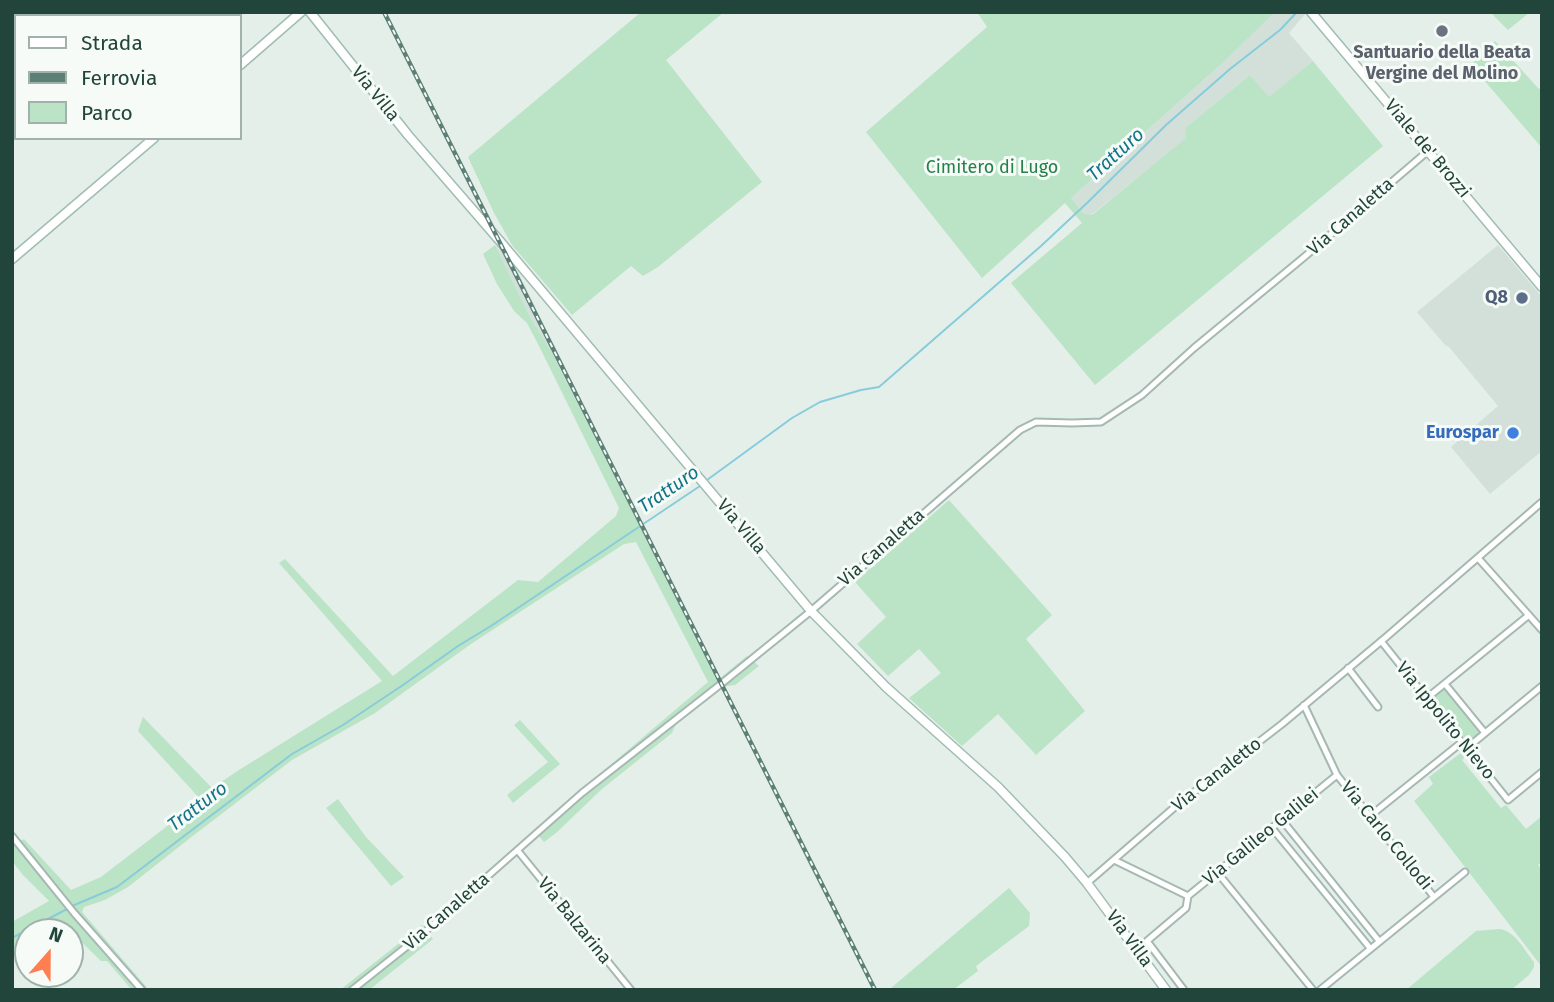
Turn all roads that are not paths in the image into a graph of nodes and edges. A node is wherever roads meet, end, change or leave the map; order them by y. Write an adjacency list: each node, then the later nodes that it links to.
1 (301, 12): 4 (street)
2 (310, 12): 11 (street, Via Villa)
3 (1311, 12): 6 (street, Viale de' Brozzi)
4 (242, 63)
5 (152, 140): 7 (street)
6 (1428, 151): 8 (street, Viale de' Brozzi); 11 (street, Via Canaletta)
7 (12, 259)
8 (1542, 287)
9 (1542, 502): 10 (street, Via Canaletto)
10 (1478, 558): 12 (street); 14 (street, Via Canaletto)
11 (811, 611): 29 (street, Via Canaletta); 33 (street, Via Villa)
12 (1529, 615): 13 (street); 16 (street)
13 (1542, 630)
14 (1381, 641): 15 (street, Via Canaletto); 18 (street, Via Ippolito Nievo)
15 (1348, 668): 19 (street, Via Canaletto); 20 (street)
16 (1445, 684): 18 (street); 21 (street)
17 (1542, 686): 21 (street)
18 (1427, 698): 22 (street, Via Ippolito Nievo)
19 (1304, 705): 24 (street); 30 (street, Via Canaletto)
20 (1378, 707)
21 (1485, 733): 22 (street)
22 (1464, 745): 23 (street, Via Ippolito Nievo); 25 (street)
23 (1542, 772)
24 (1337, 775): 25 (street, Via Carlo Collodi); 26 (street, Via Galileo Galilei)
25 (1370, 816): 35 (street, Via Carlo Collodi)
26 (1282, 820): 27 (street, Via Galileo Galilei); 36 (street)
27 (1272, 828): 31 (street, Via Galileo Galilei); 37 (street)
28 (12, 836): 38 (street)
29 (517, 851): 39 (street, Via Canaletta); 40 (street, Via Balzarina)
30 (1114, 860): 33 (street, Via Canaletto); 34 (street, Via Galileo Galilei)
31 (1217, 872): 34 (street, Via Galileo Galilei); 43 (street)
32 (1465, 872): 35 (street)
33 (1087, 883): 41 (street, Via Villa)
34 (1188, 896): 42 (street)
35 (1434, 897): 36 (street)
36 (1379, 941): 37 (street)
37 (1370, 948): 44 (street)
38 (142, 990)
39 (352, 990)
40 (631, 990)
41 (1166, 990)
42 (1184, 990)
43 (1313, 990)
44 (1320, 990)

